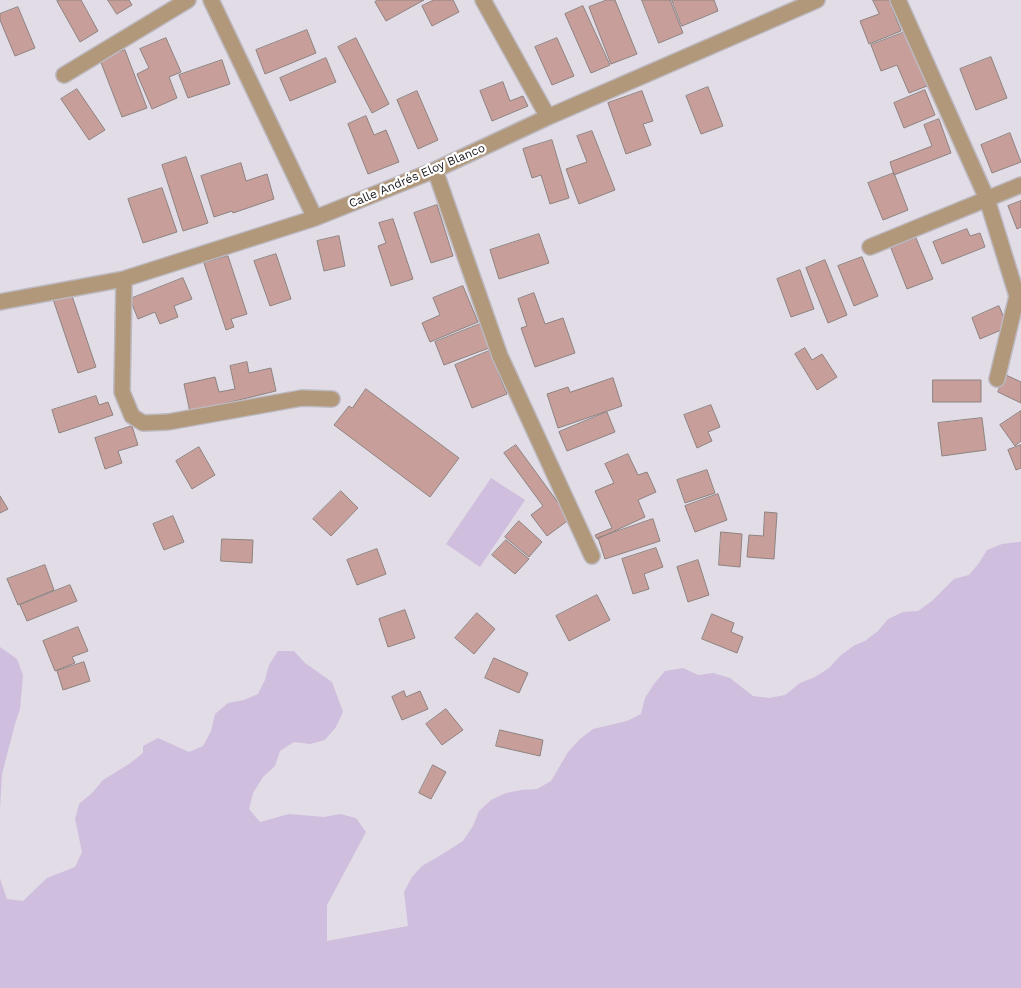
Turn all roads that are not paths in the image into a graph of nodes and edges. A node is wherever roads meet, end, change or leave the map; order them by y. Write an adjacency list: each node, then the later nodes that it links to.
1 (188, 0): 6 (street)
2 (211, 0): 11 (street)
3 (483, 0): 7 (street)
4 (817, 0): 7 (street, Calle Andrés Eloy Blanco)
5 (898, 0): 10 (street)
6 (64, 75)
7 (548, 117): 8 (street, Calle Andrés Eloy Blanco)
8 (435, 170): 11 (street, Calle Andrés Eloy Blanco); 17 (street)
9 (1021, 185): 10 (street)
10 (987, 199): 12 (street); 15 (street)
11 (315, 218): 13 (street, Calle Andrés Eloy Blanco)
12 (870, 248)
13 (124, 279): 14 (street, Calle Andrés Eloy Blanco); 16 (street)
14 (0, 302)
15 (997, 379)
16 (332, 399)
17 (592, 556)

